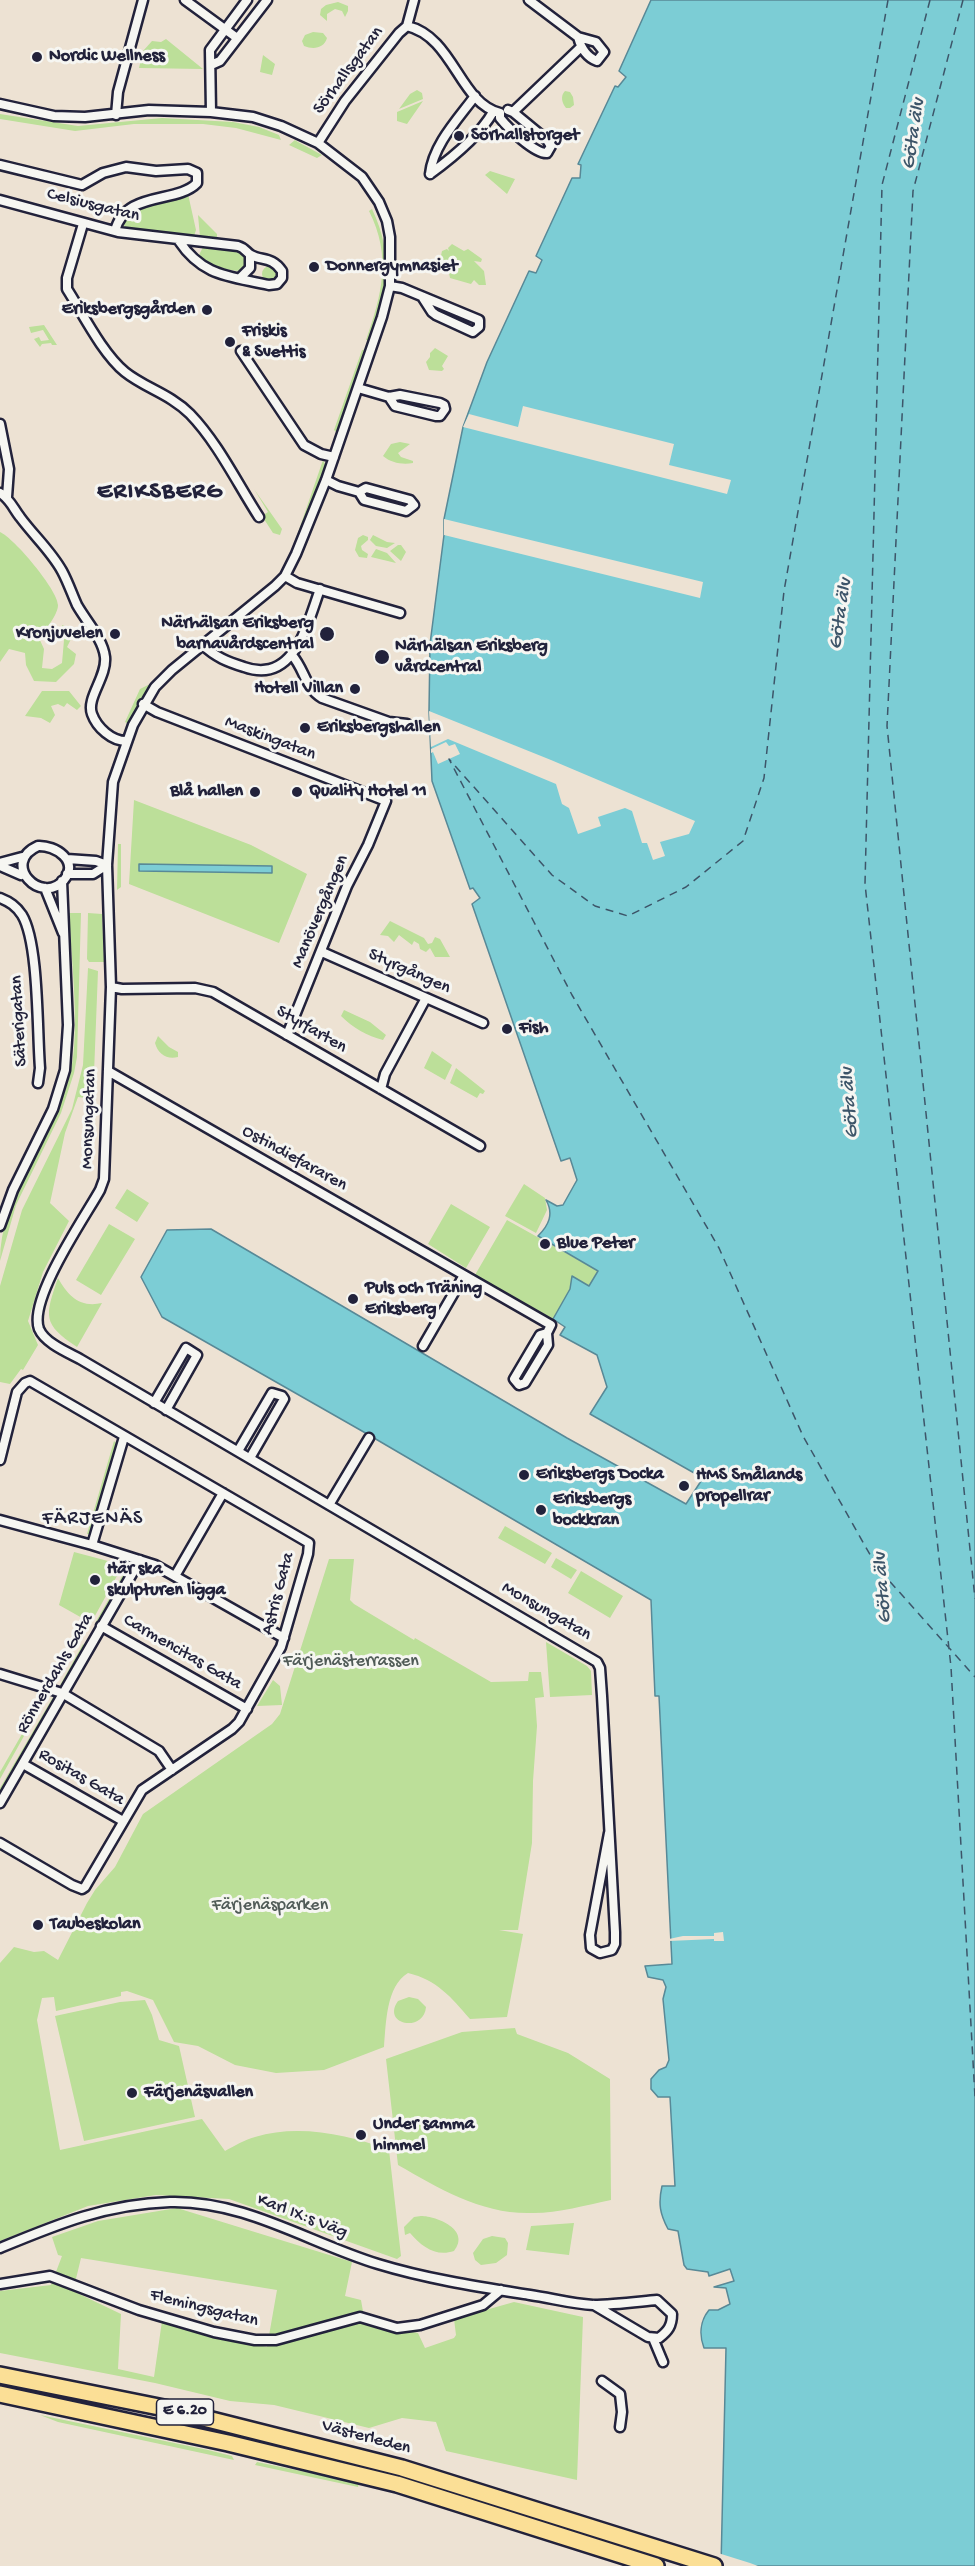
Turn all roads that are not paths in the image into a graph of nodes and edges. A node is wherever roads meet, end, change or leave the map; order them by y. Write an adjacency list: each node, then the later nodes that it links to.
1 (143, 0): 18 (street)
2 (185, 0): 8 (street)
3 (248, 0): 8 (street)
4 (267, 0): 10 (street)
5 (414, 0): 7 (street)
6 (529, 0): 9 (street)
7 (407, 26): 13 (street, Sörhallsgatan); 19 (street, Sörhallsgatan)
8 (225, 30): 10 (street); 12 (street)
9 (578, 37): 11 (street); 11 (street)
10 (237, 39): 12 (street)
11 (581, 47): 17 (street)
12 (211, 65): 15 (street)
13 (475, 96): 16 (street, Sörhallsgatan); 16 (street)
14 (0, 104): 18 (street, Monsungatan)
15 (211, 112): 18 (street, Monsungatan); 19 (street, Monsungatan)
16 (497, 112): 17 (street); 17 (street, Sörhallsgatan)
17 (513, 112)
18 (116, 115)
19 (318, 143): 27 (street, Monsungatan)
20 (0, 165): 23 (street)
21 (0, 200): 22 (street, Celsiusgatan)
22 (83, 224): 23 (street, Celsiusgatan); 37 (street)
23 (115, 231): 24 (street, Celsiusgatan)
24 (179, 241): 25 (street, Celsiusgatan); 26 (street, Celsiusgatan)
25 (250, 255): 26 (street); 26 (street, Celsiusgatan)
26 (240, 278)
27 (390, 286): 28 (street); 30 (street, Monsungatan)
28 (423, 298): 28 (street)
29 (241, 351): 33 (street)
30 (358, 388): 31 (street); 33 (street, Monsungatan)
31 (389, 397): 31 (street)
32 (0, 424): 36 (street)
33 (334, 457): 34 (street, Monsungatan)
34 (326, 480): 35 (street); 38 (street, Monsungatan)
35 (359, 492): 35 (street)
36 (4, 495): 45 (street)
37 (259, 517)
38 (285, 576): 39 (street); 41 (street, Monsungatan)
39 (320, 589): 40 (street); 42 (street)
40 (400, 613)
41 (204, 645): 42 (street); 43 (street, Monsungatan)
42 (292, 656): 44 (street)
43 (143, 704): 45 (street, Monsungatan); 46 (street, Maskingatan)
44 (407, 724)
45 (126, 741): 50 (street, Monsungatan)
46 (386, 801): 56 (street, Manövergången)
47 (22, 857): 48 (street); 49 (street); 51 (street)
48 (68, 860): 50 (street); 52 (street)
49 (0, 864): 51 (street)
50 (107, 865): 52 (street); 57 (street, Monsungatan)
51 (21, 875): 53 (street)
52 (65, 878): 53 (street); 55 (street)
53 (45, 888): 55 (street)
54 (0, 898): 62 (street, Säterigatan)
55 (66, 942): 65 (street)
56 (322, 952): 58 (street, Styrgången); 60 (street, Manövergången)
57 (111, 987): 60 (street, Styrfarten); 61 (street, Monsungatan)
58 (426, 998): 59 (street, Styrgången); 63 (street)
59 (483, 1023)
60 (287, 1035): 63 (street, Styrfarten)
61 (108, 1071): 66 (street, Ostindiefararen); 69 (street, Monsungatan)
62 (38, 1083)
63 (381, 1089): 64 (street, Styrfarten)
64 (480, 1146)
65 (0, 1226)
66 (463, 1276): 67 (street, Ostindiefararen); 68 (street)
67 (547, 1333): 67 (street)
68 (423, 1346)
69 (154, 1402): 70 (street, Monsungatan); 70 (street)
70 (166, 1410): 73 (street, Monsungatan)
71 (124, 1437): 75 (street, Astris Gata); 76 (street, Astris Gata); 79 (street)
72 (369, 1438): 77 (street)
73 (238, 1451): 74 (street, Monsungatan); 74 (street)
74 (250, 1458): 77 (street, Monsungatan)
75 (0, 1460)
76 (223, 1493): 81 (street); 83 (street, Astris Gata)
77 (329, 1505): 91 (street, Monsungatan)
78 (0, 1520): 79 (street)
79 (92, 1545): 80 (street)
80 (140, 1560): 81 (street); 82 (street, Rönnerdahls Gata)
81 (175, 1576): 83 (street)
82 (102, 1626): 85 (street, Rönnerdahls Gata); 86 (street, Carmencitas Gata)
83 (284, 1638): 86 (street, Astris Gata)
84 (0, 1674): 85 (street)
85 (63, 1693): 87 (street, Rönnerdahls Gata); 88 (street)
86 (247, 1709): 88 (street, Astris Gata)
87 (23, 1764): 89 (street, Rönnerdahls Gata); 90 (street, Rositas Gata)
88 (172, 1770): 90 (street, Astris Gata)
89 (0, 1803)
90 (123, 1821): 92 (street, Astris Gata)
91 (609, 1833): 91 (street, Monsungatan)
92 (0, 1843)
93 (0, 2248): 95 (street, Karl IX:s Väg)
94 (0, 2284): 95 (street, Flemingsgatan)
95 (501, 2290): 96 (street, Karl IX:s Väg)
96 (594, 2305): 97 (street, Karl IX:s Väg); 97 (street, Karl IX:s Väg)
97 (653, 2338): 98 (street)
98 (663, 2362)
99 (0, 2375): 104 (highway, Västerleden / E 6.20)
100 (602, 2381): 102 (street)
101 (0, 2394): 103 (highway, Västerleden / E 6.20)
102 (620, 2427)
103 (656, 2566)
104 (714, 2566)

